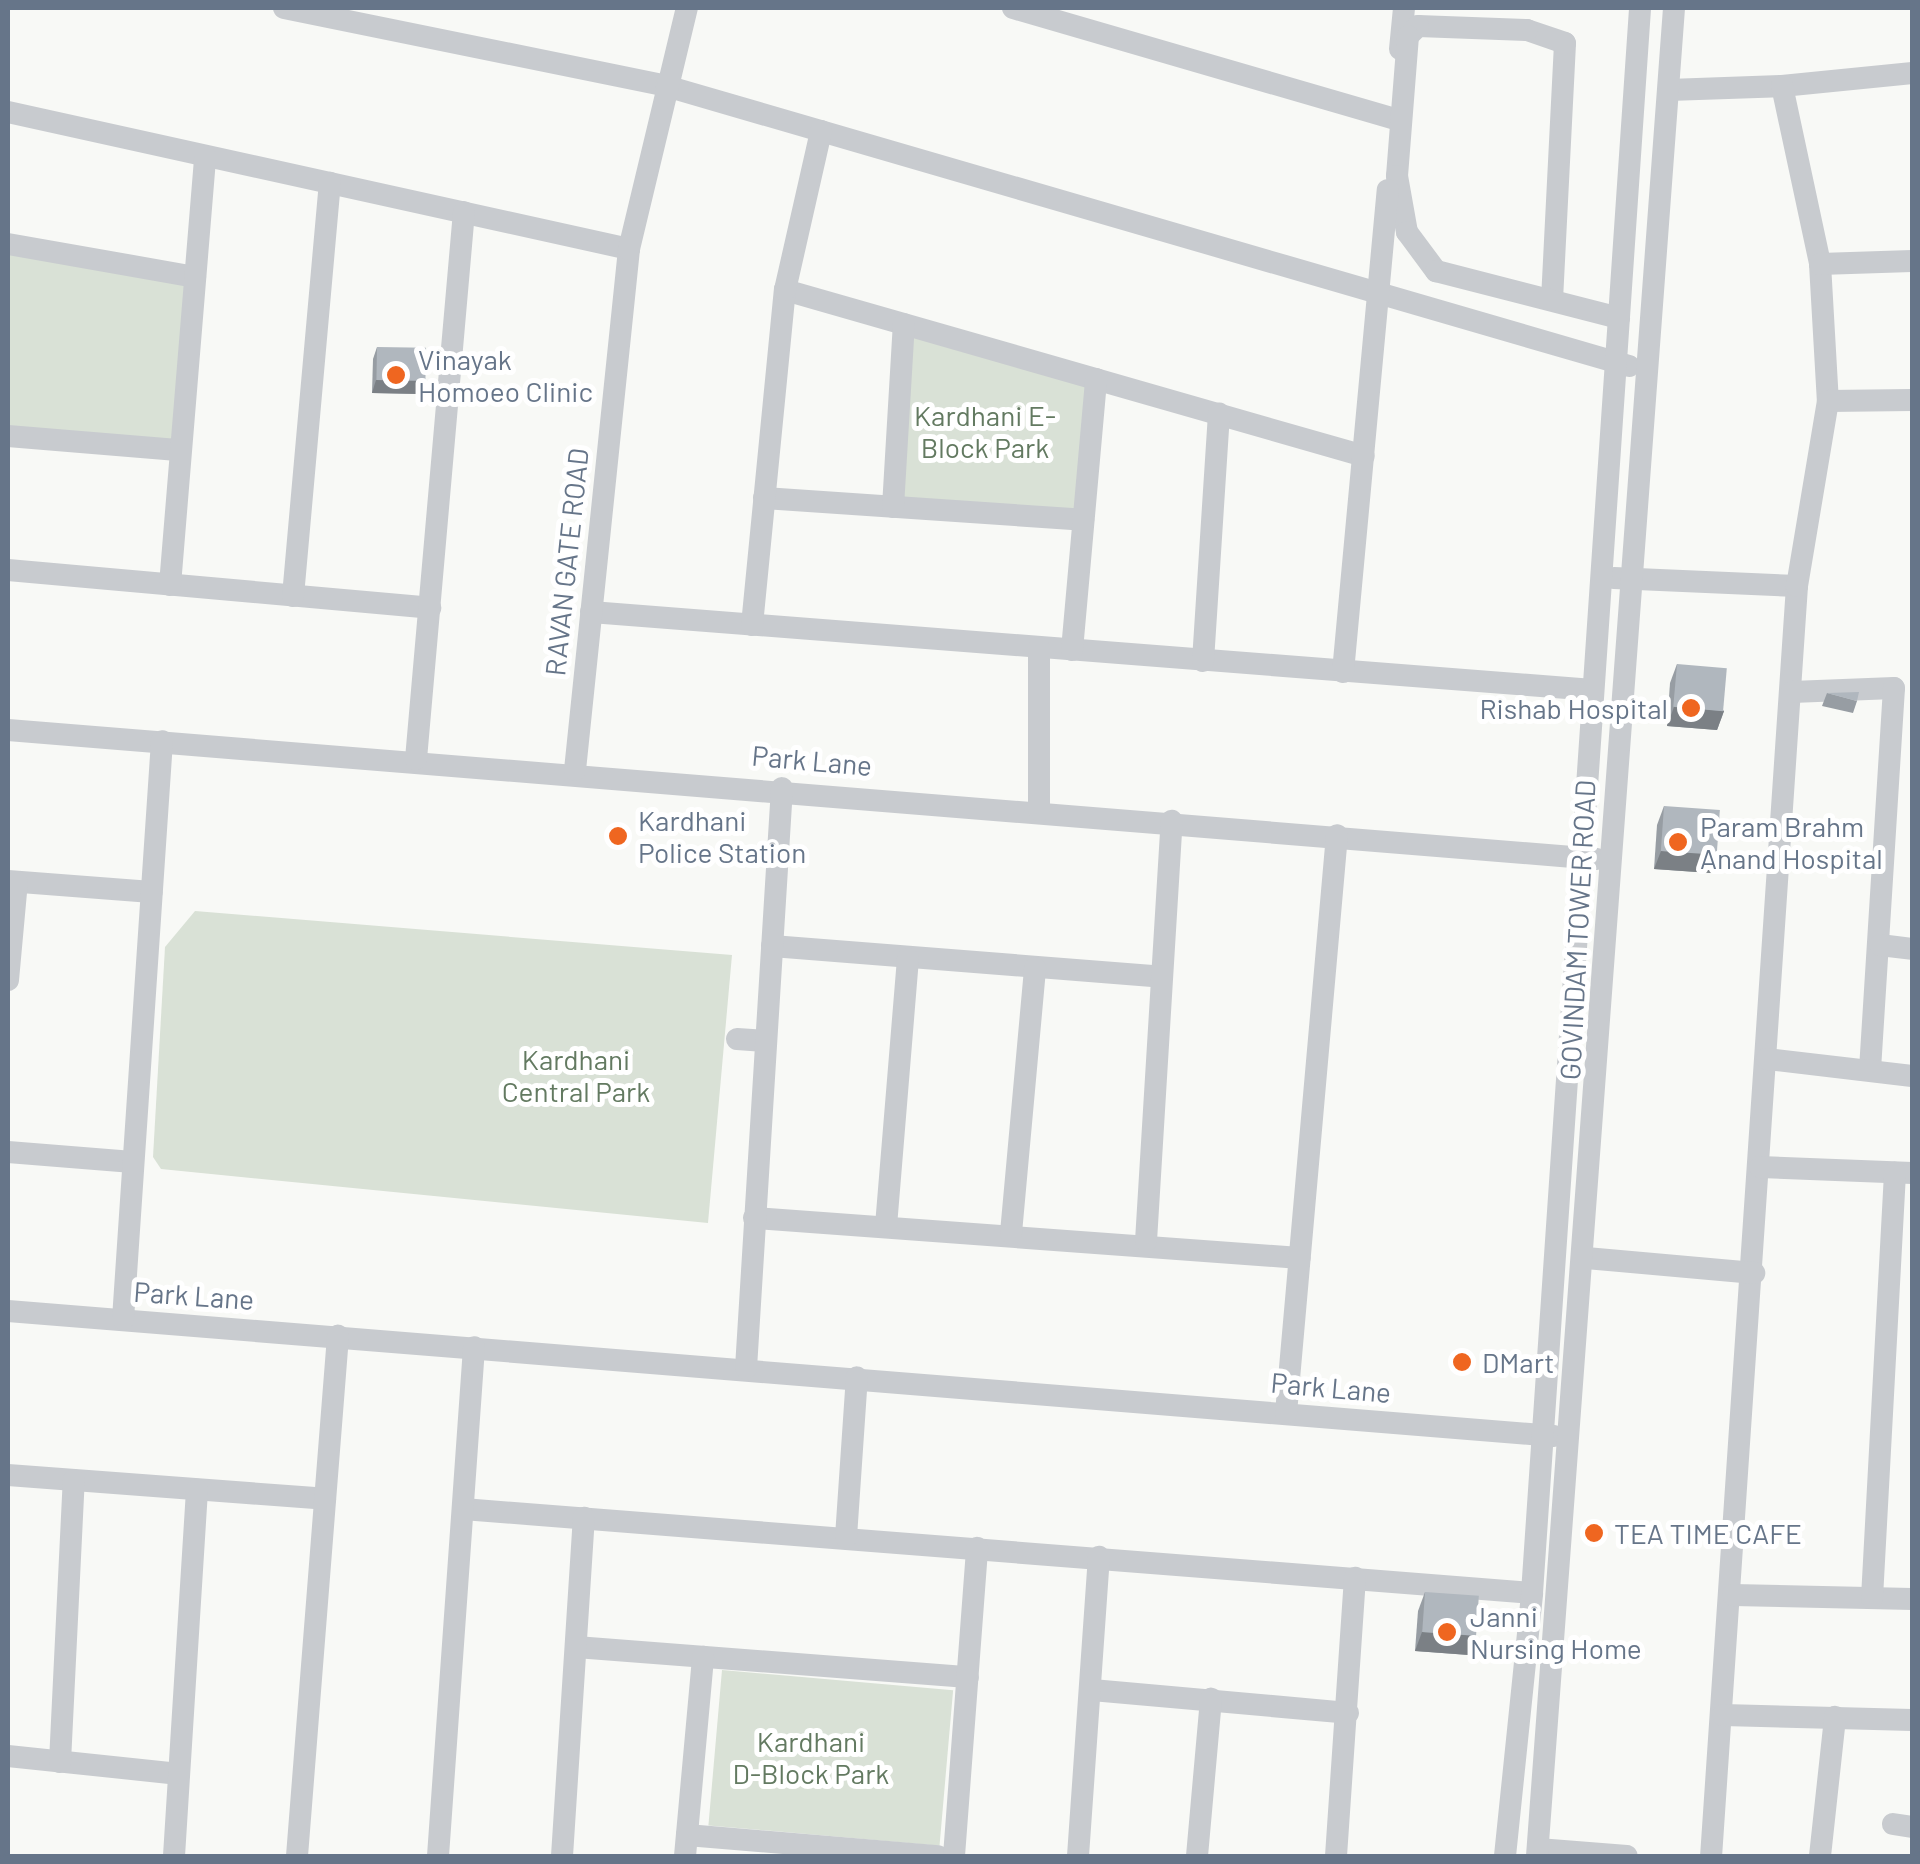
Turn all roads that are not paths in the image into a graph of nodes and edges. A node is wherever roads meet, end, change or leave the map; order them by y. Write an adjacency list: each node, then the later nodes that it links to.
1 (284, 8): 8 (street)
2 (687, 8): 8 (street, RAVAN GATE ROAD)
3 (1014, 8): 12 (street)
4 (1404, 8): 12 (street)
5 (1640, 8): 25 (street, GOVINDAM TOWER ROAD)
6 (1674, 8): 10 (street, GOVINDAM TOWER ROAD)
7 (1912, 73): 9 (street)
8 (666, 86): 13 (street); 18 (street, RAVAN GATE ROAD)
9 (1782, 86): 10 (street); 20 (street)
10 (1669, 90): 28 (street, GOVINDAM TOWER ROAD)
11 (8, 112): 14 (street)
12 (1394, 119): 23 (street)
13 (821, 131): 22 (street); 23 (street)
14 (205, 156): 15 (street); 21 (street)
15 (330, 183): 16 (street); 44 (street)
16 (464, 212): 18 (street); 45 (street)
17 (8, 244): 21 (street)
18 (628, 249): 46 (street, RAVAN GATE ROAD)
19 (1912, 261): 20 (street)
20 (1820, 264): 31 (street)
21 (194, 277): 34 (street)
22 (785, 290): 26 (street); 36 (street)
23 (1380, 294): 27 (street); 35 (street)
24 (1552, 300): 24 (street); 25 (street)
25 (1620, 318): 27 (street, GOVINDAM TOWER ROAD)
26 (904, 324): 29 (street); 37 (street)
27 (1616, 361): 28 (street); 40 (street, GOVINDAM TOWER ROAD)
28 (1646, 372): 41 (street, GOVINDAM TOWER ROAD)
29 (1096, 379): 32 (street); 38 (street)
30 (1912, 400): 31 (street)
31 (1828, 401): 43 (street)
32 (1220, 414): 35 (street); 50 (street)
33 (8, 436): 34 (street)
34 (180, 450): 42 (street)
35 (1364, 456): 51 (street)
36 (764, 498): 37 (street); 47 (street)
37 (893, 507): 38 (street)
38 (1084, 520): 49 (street)
39 (8, 570): 42 (street)
40 (1602, 576): 41 (street); 52 (street, GOVINDAM TOWER ROAD)
41 (1629, 580): 43 (street); 64 (street, GOVINDAM TOWER ROAD)
42 (170, 584): 44 (street)
43 (1797, 586): 54 (street)
44 (293, 596): 45 (street)
45 (430, 608): 57 (street)
46 (591, 612): 47 (street); 58 (street, RAVAN GATE ROAD)
47 (752, 625): 48 (street)
48 (1039, 648): 49 (street); 60 (street)
49 (1072, 650): 50 (street)
50 (1203, 661): 51 (street)
51 (1343, 672): 52 (street)
52 (1593, 690): 63 (street, GOVINDAM TOWER ROAD)
53 (1903, 690): 54 (street); 67 (street)
54 (1792, 692): 76 (street)
55 (8, 730): 56 (street, Park Lane)
56 (162, 741): 57 (street, Park Lane); 66 (street)
57 (416, 759): 58 (street, Park Lane)
58 (575, 770): 59 (street, Park Lane)
59 (782, 788): 60 (street, Park Lane); 68 (street)
60 (1039, 810): 61 (street, Park Lane)
61 (1172, 821): 62 (street, Park Lane); 72 (street)
62 (1337, 835): 63 (street, Park Lane); 87 (street)
63 (1582, 857): 64 (street, Park Lane); 97 (street, GOVINDAM TOWER ROAD)
64 (1610, 860): 88 (street, GOVINDAM TOWER ROAD)
65 (12, 881): 66 (street); 73 (street)
66 (152, 892): 80 (street)
67 (1880, 945): 69 (street); 77 (street)
68 (772, 946): 70 (street); 75 (street)
69 (1912, 949)
70 (908, 959): 71 (street); 84 (street)
71 (1035, 968): 72 (street); 85 (street)
72 (1162, 977): 86 (street)
73 (8, 980)
74 (736, 1039): 75 (street)
75 (766, 1040): 83 (street)
76 (1767, 1059): 77 (street); 81 (street)
77 (1870, 1069): 78 (street)
78 (1912, 1076)
79 (8, 1152): 80 (street)
80 (134, 1162): 91 (street)
81 (1760, 1167): 82 (street); 89 (street)
82 (1904, 1173): 111 (street)
83 (754, 1218): 84 (street); 94 (street)
84 (886, 1226): 85 (street)
85 (1011, 1233): 86 (street)
86 (1146, 1241): 87 (street)
87 (1300, 1258): 96 (street)
88 (1586, 1258): 89 (street); 98 (street, GOVINDAM TOWER ROAD)
89 (1754, 1272): 110 (street)
90 (8, 1310): 91 (street, Park Lane)
91 (123, 1320): 92 (street, Park Lane)
92 (338, 1336): 93 (street, Park Lane); 102 (street)
93 (474, 1346): 94 (street, Park Lane); 103 (street)
94 (746, 1368): 95 (street, Park Lane)
95 (857, 1377): 96 (street, Park Lane); 105 (street)
96 (1286, 1413): 97 (street, Park Lane)
97 (1543, 1435): 98 (street, Park Lane); 109 (street, GOVINDAM TOWER ROAD)
98 (1572, 1438): 126 (street, GOVINDAM TOWER ROAD)
99 (8, 1475): 100 (street)
100 (74, 1480): 101 (street); 123 (street)
101 (197, 1490): 102 (street); 124 (street)
102 (325, 1499): 128 (street)
103 (462, 1510): 104 (street); 129 (street)
104 (584, 1518): 105 (street); 113 (street)
105 (846, 1537): 106 (street)
106 (978, 1548): 107 (street); 115 (street)
107 (1099, 1558): 108 (street); 116 (street)
108 (1356, 1578): 109 (street); 118 (street)
109 (1532, 1592): 136 (street, GOVINDAM TOWER ROAD)
110 (1733, 1595): 111 (street); 119 (street)
111 (1872, 1598): 112 (street)
112 (1912, 1599)
113 (576, 1648): 114 (street); 130 (street)
114 (703, 1657): 115 (street); 125 (street)
115 (968, 1677): 132 (street)
116 (1092, 1690): 117 (street); 133 (street)
117 (1212, 1699): 118 (street); 134 (street)
118 (1348, 1713): 135 (street)
119 (1723, 1716): 120 (street); 138 (street)
120 (1835, 1717): 121 (street); 139 (street)
121 (1912, 1720)
122 (8, 1756): 123 (street)
123 (60, 1762): 124 (street)
124 (179, 1774): 127 (street)
125 (686, 1846): 131 (street)
126 (1538, 1853): 137 (street)
127 (174, 1856)
128 (297, 1856)
129 (438, 1856)
130 (562, 1856)
131 (938, 1856)
132 (954, 1856)
133 (1078, 1856)
134 (1197, 1856)
135 (1336, 1856)
136 (1505, 1856)
137 (1626, 1856)
138 (1712, 1856)
139 (1820, 1856)

